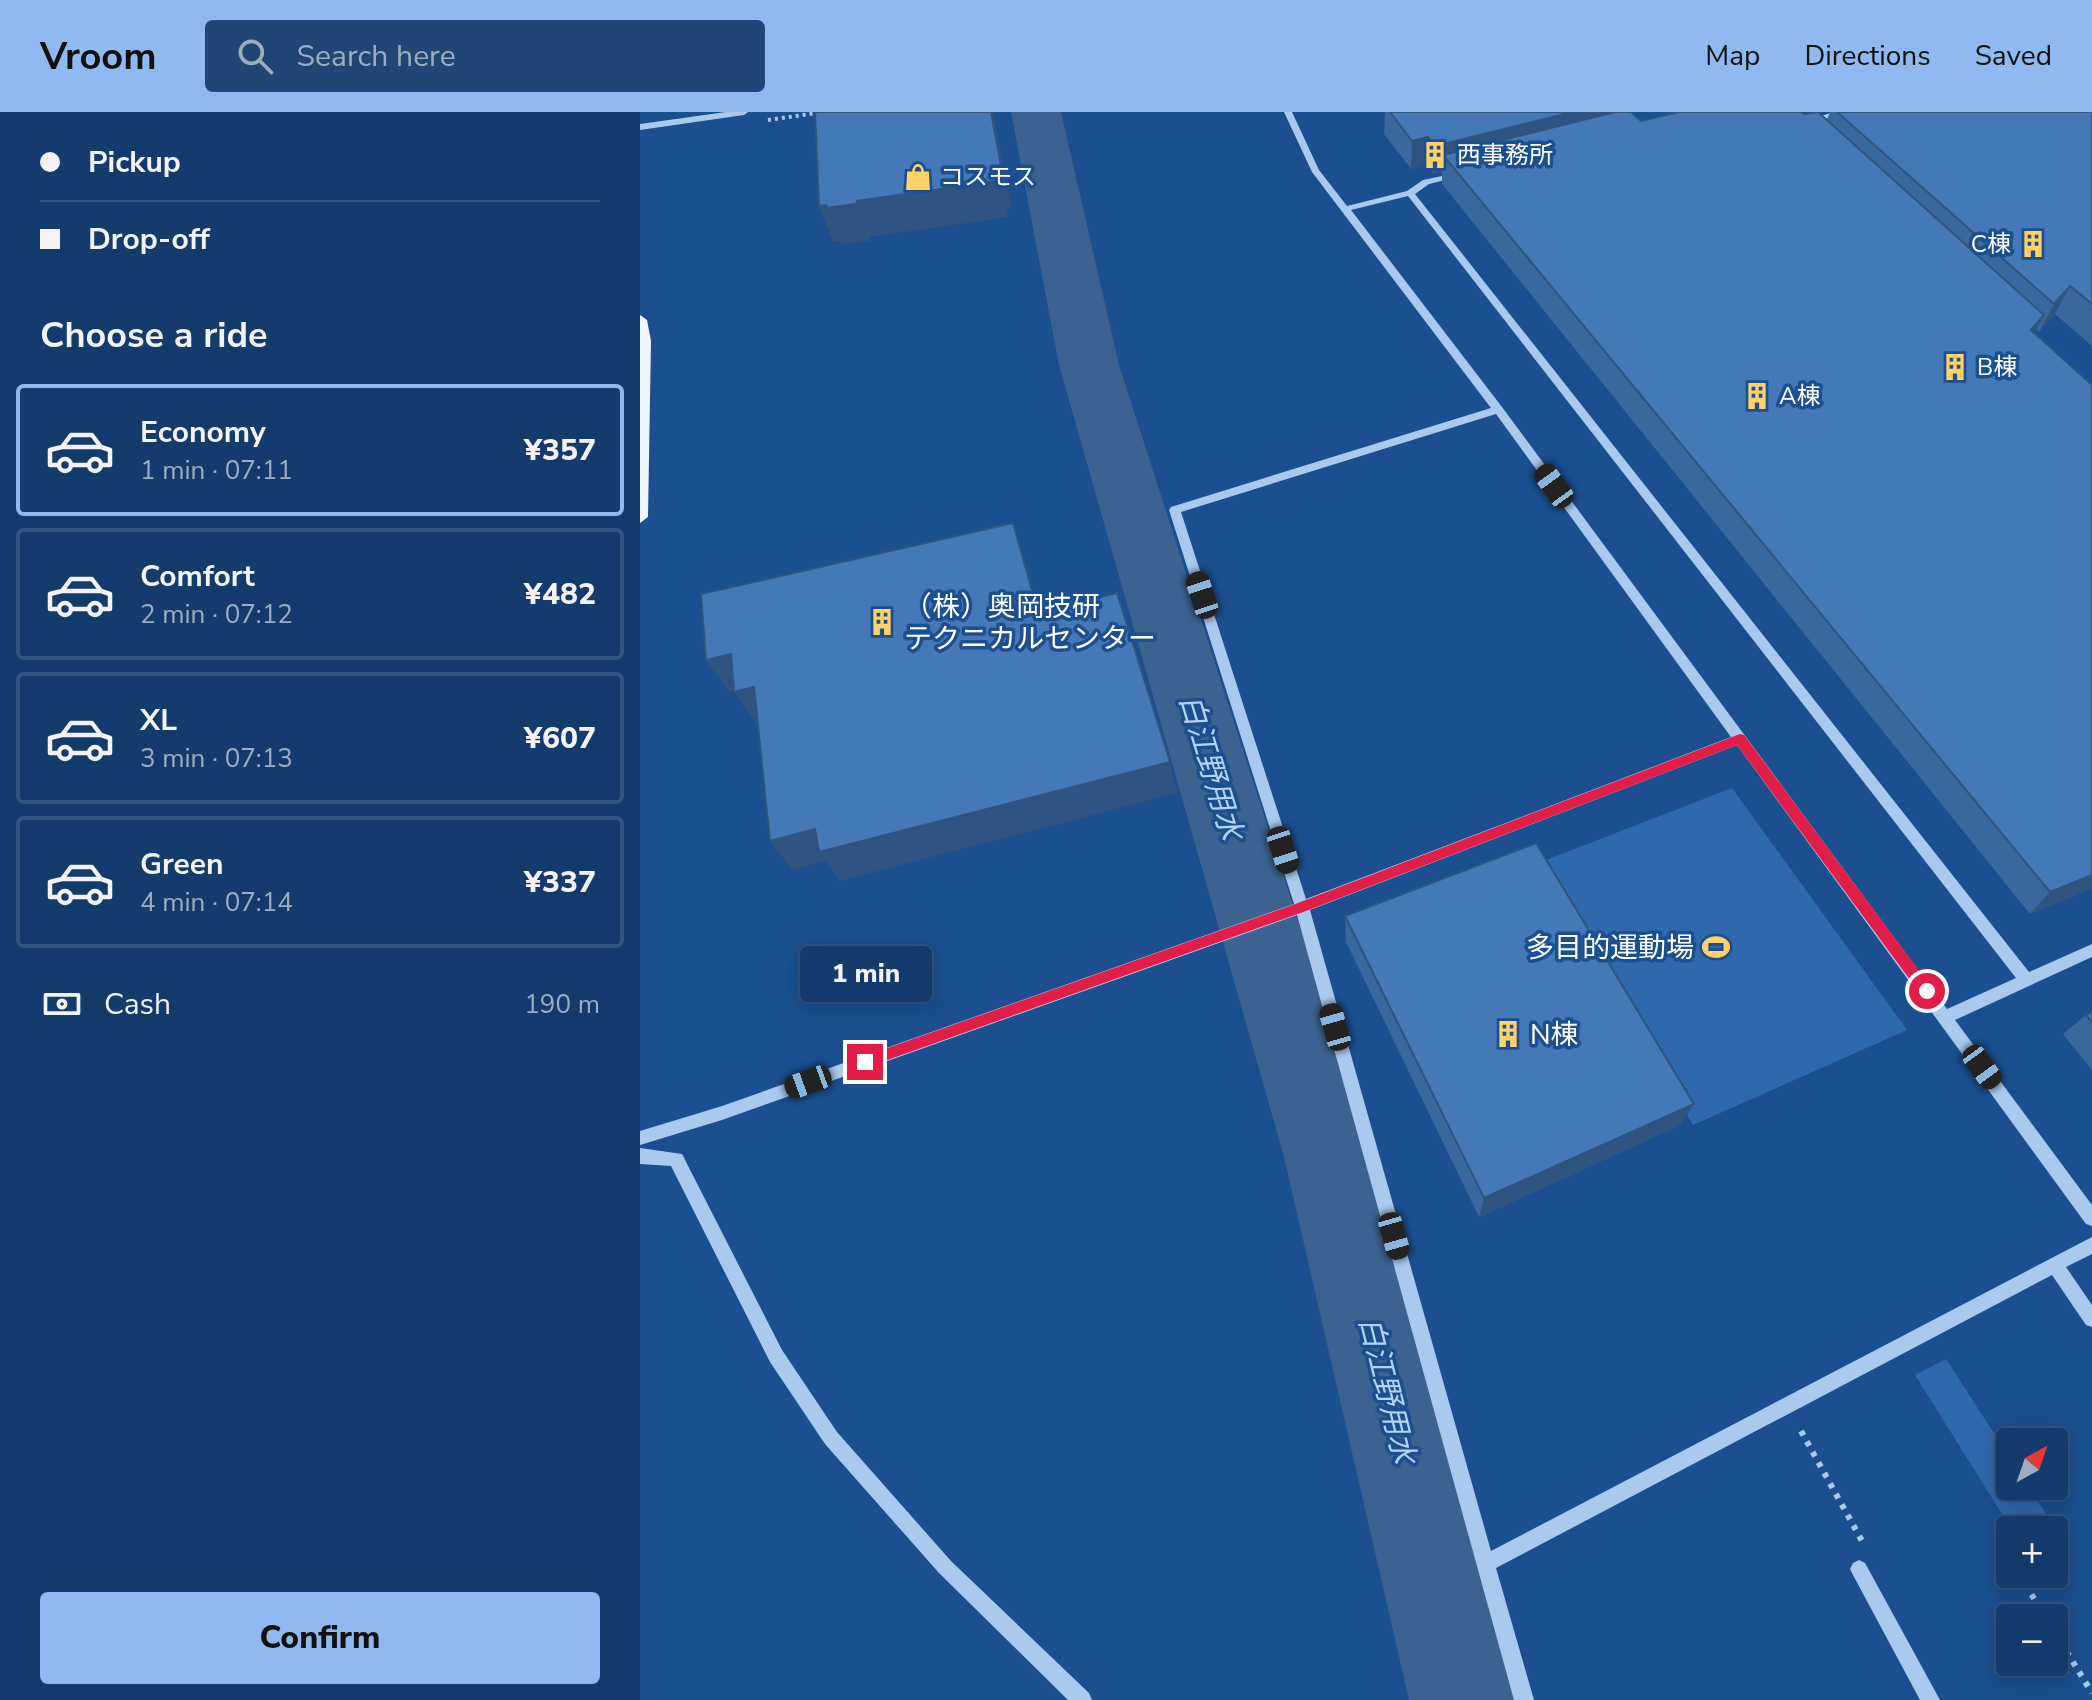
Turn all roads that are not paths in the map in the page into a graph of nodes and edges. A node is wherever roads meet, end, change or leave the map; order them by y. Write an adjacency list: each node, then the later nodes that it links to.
1 (744, 112): 4 (street)
2 (1288, 112): 8 (street)
3 (1845, 112): 5 (street)
4 (640, 127)
5 (1812, 134)
6 (1472, 170): 7 (street)
7 (1410, 193): 8 (street); 15 (street)
8 (1345, 209): 10 (street)
9 (640, 320): 11 (main road)
10 (1498, 410): 12 (street); 13 (street)
11 (640, 517)
12 (1740, 739): 13 (street); 16 (street)
13 (1302, 907): 17 (street); 23 (street)
14 (2092, 950): 15 (street)
15 (2026, 979): 16 (street)
16 (1945, 1017): 19 (street)
17 (640, 1138)
18 (640, 1156): 25 (street)
19 (2092, 1218)
20 (2092, 1245): 21 (street)
21 (2055, 1265): 22 (street); 23 (street)
22 (2092, 1319)
23 (1486, 1564): 26 (street)
24 (1859, 1569): 27 (street)
25 (1082, 1700)
26 (1524, 1700)
27 (1930, 1700)

